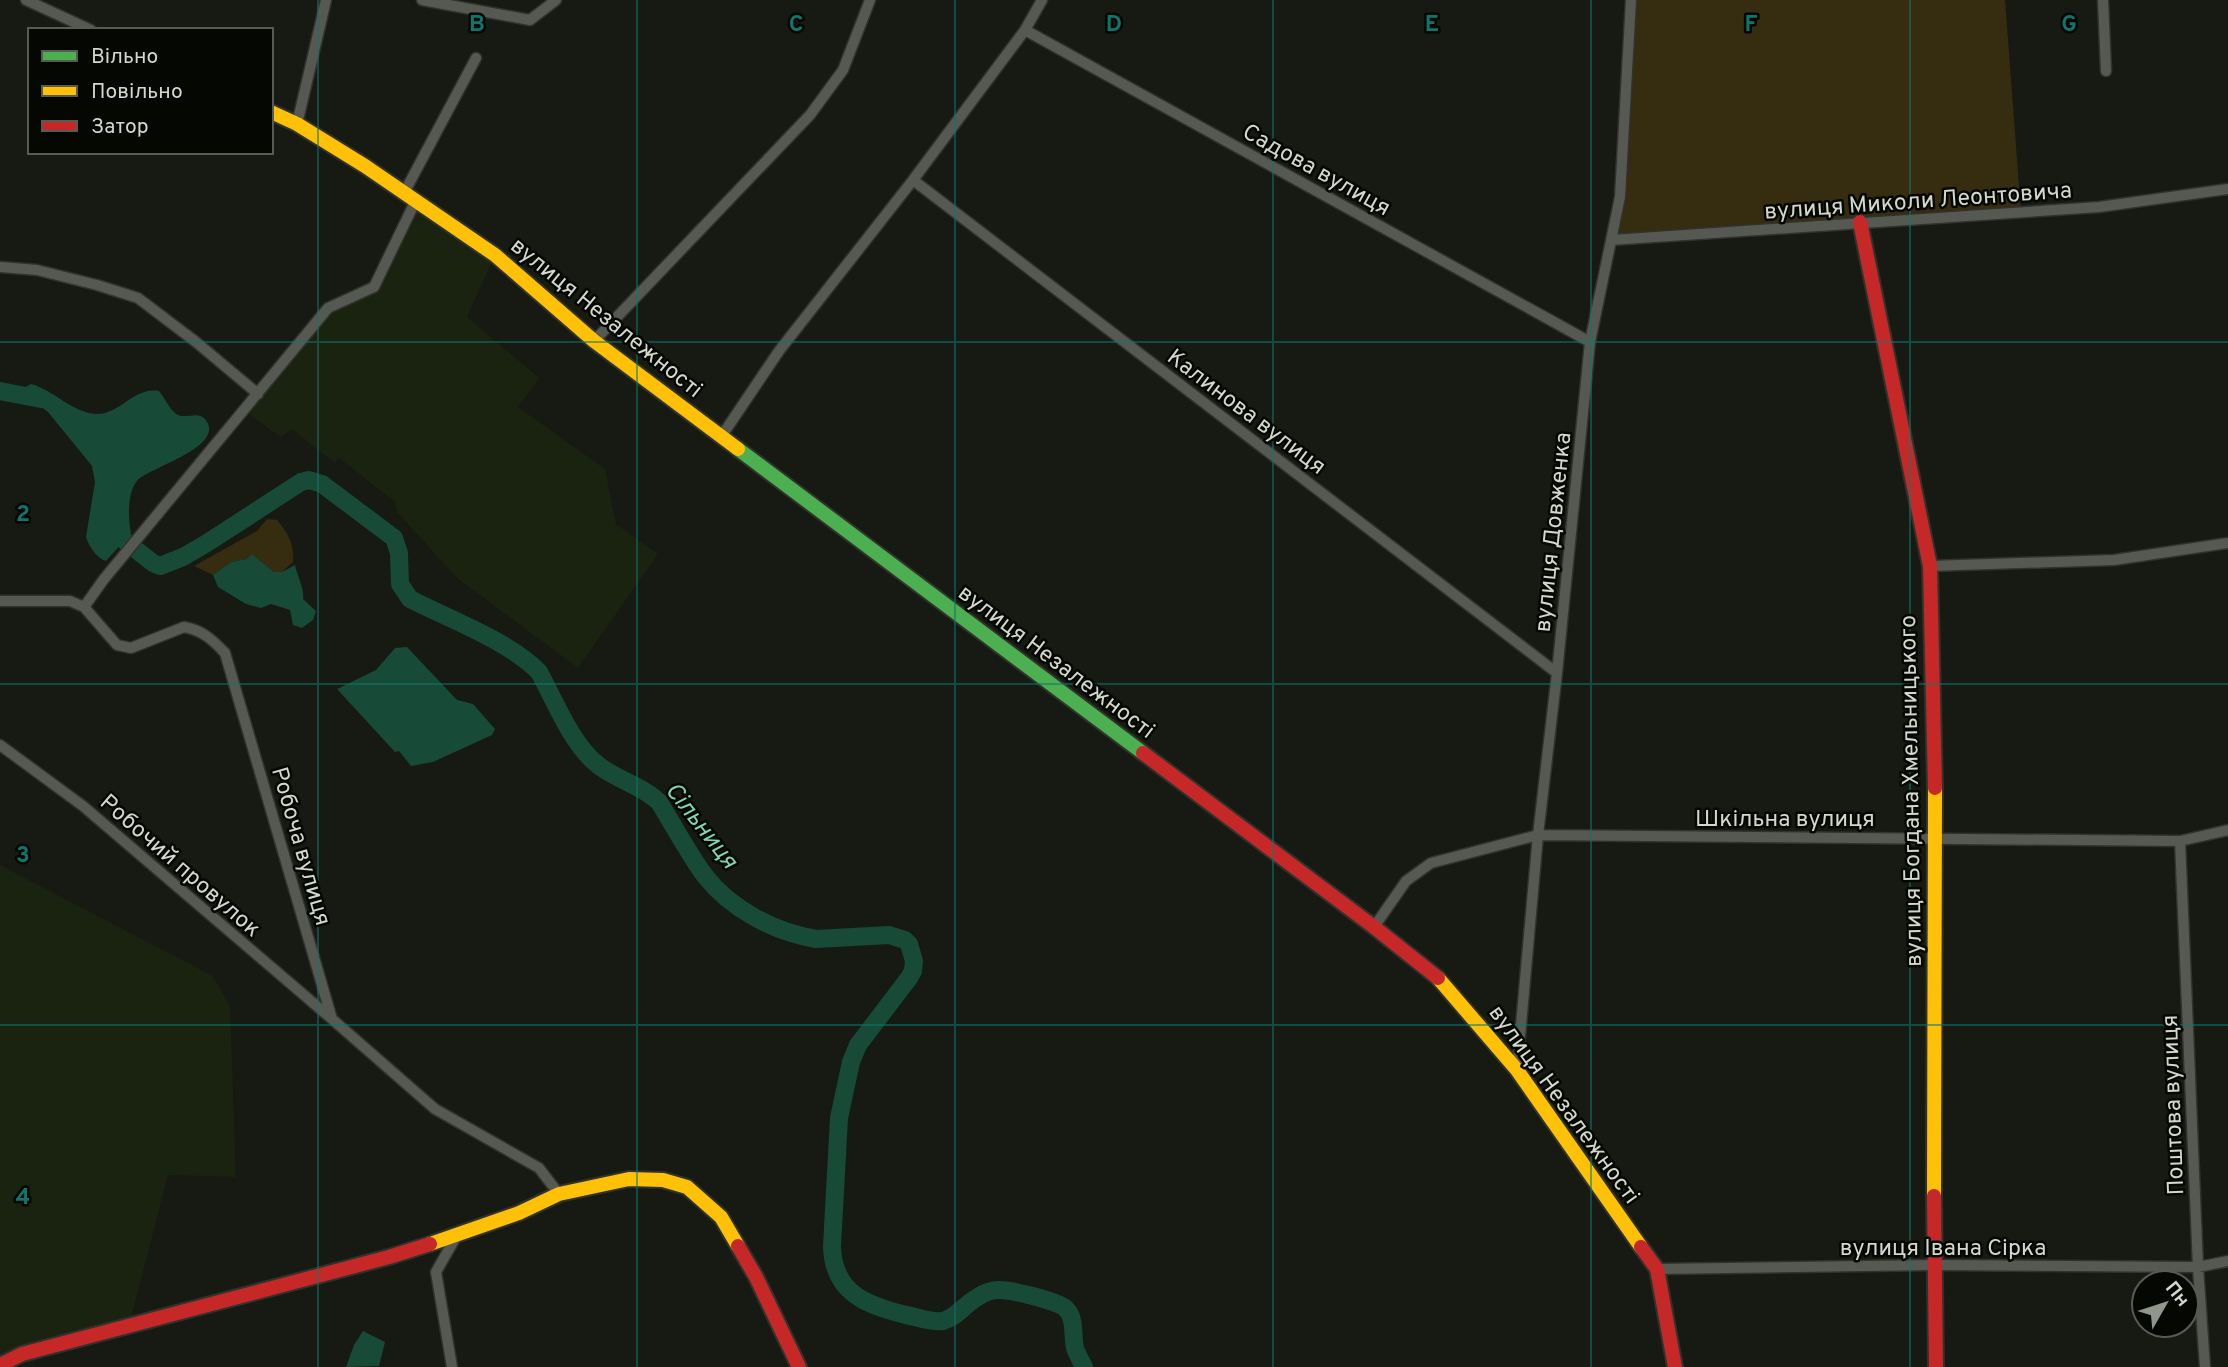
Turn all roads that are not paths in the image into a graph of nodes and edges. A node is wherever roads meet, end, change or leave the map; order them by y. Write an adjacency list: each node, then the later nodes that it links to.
1 (26, 0): 11 (street)
2 (326, 0): 16 (street)
3 (422, 0): 4 (street)
4 (556, 0)
5 (870, 0): 23 (street)
6 (1033, 0): 10 (street)
7 (1042, 0): 10 (street)
8 (1631, 0): 21 (street, вулиця Довженка)
9 (2103, 0): 14 (street)
10 (1031, 20): 12 (street)
11 (87, 28)
12 (1025, 30): 17 (street); 24 (street, Садова вулиця)
13 (476, 58): 19 (street)
14 (2106, 71)
15 (273, 113): 16 (street, вулиця Незалежності)
16 (297, 124): 19 (street, вулиця Незалежності)
17 (913, 180): 26 (street); 31 (street, Калинова вулиця)
18 (2228, 189): 20 (street, вулиця Миколи Леонтовича)
19 (410, 196): 23 (street, вулиця Незалежності); 25 (street)
20 (1860, 222): 21 (street, вулиця Миколи Леонтовича); 28 (street, вулиця Богдана Хмельницького)
21 (1611, 240): 24 (street, вулиця Довженка)
22 (0, 267): 25 (street)
23 (594, 341): 26 (street, вулиця Незалежності)
24 (1590, 342): 31 (street, вулиця Довженка)
25 (258, 394): 30 (street)
26 (721, 437): 37 (street, вулиця Незалежності)
27 (2228, 543): 28 (street)
28 (1930, 566): 35 (street, вулиця Богдана Хмельницького)
29 (0, 601): 30 (street)
30 (84, 607): 38 (street, Робоча вулиця)
31 (1557, 673): 34 (street, вулиця Довженка)
32 (0, 745): 38 (street, Робочий провулок)
33 (2228, 830): 36 (street, Шкільна вулиця)
34 (1538, 835): 35 (street, Шкільна вулиця); 37 (street, Шкільна вулиця); 39 (street, вулиця Довженка)
35 (1936, 838): 36 (street, Шкільна вулиця); 43 (street, вулиця Богдана Хмельницького)
36 (2180, 841): 44 (street, Поштова вулиця)
37 (1374, 927): 39 (street, вулиця Незалежності)
38 (332, 1019): 40 (street)
39 (1517, 1070): 45 (street, вулиця Незалежності)
40 (559, 1194): 41 (street); 48 (street)
41 (457, 1236): 46 (street); 47 (street)
42 (2228, 1261): 44 (street, вулиця Івана Сірка)
43 (1934, 1265): 44 (street, вулиця Івана Сірка); 45 (street, вулиця Івана Сірка); 50 (street, вулиця Богдана Хмельницького)
44 (2198, 1267): 51 (street, Поштова вулиця)
45 (1657, 1269): 49 (street, вулиця Незалежності)
46 (0, 1365)
47 (452, 1367)
48 (799, 1367)
49 (1675, 1367)
50 (1936, 1367)
51 (2205, 1367)

